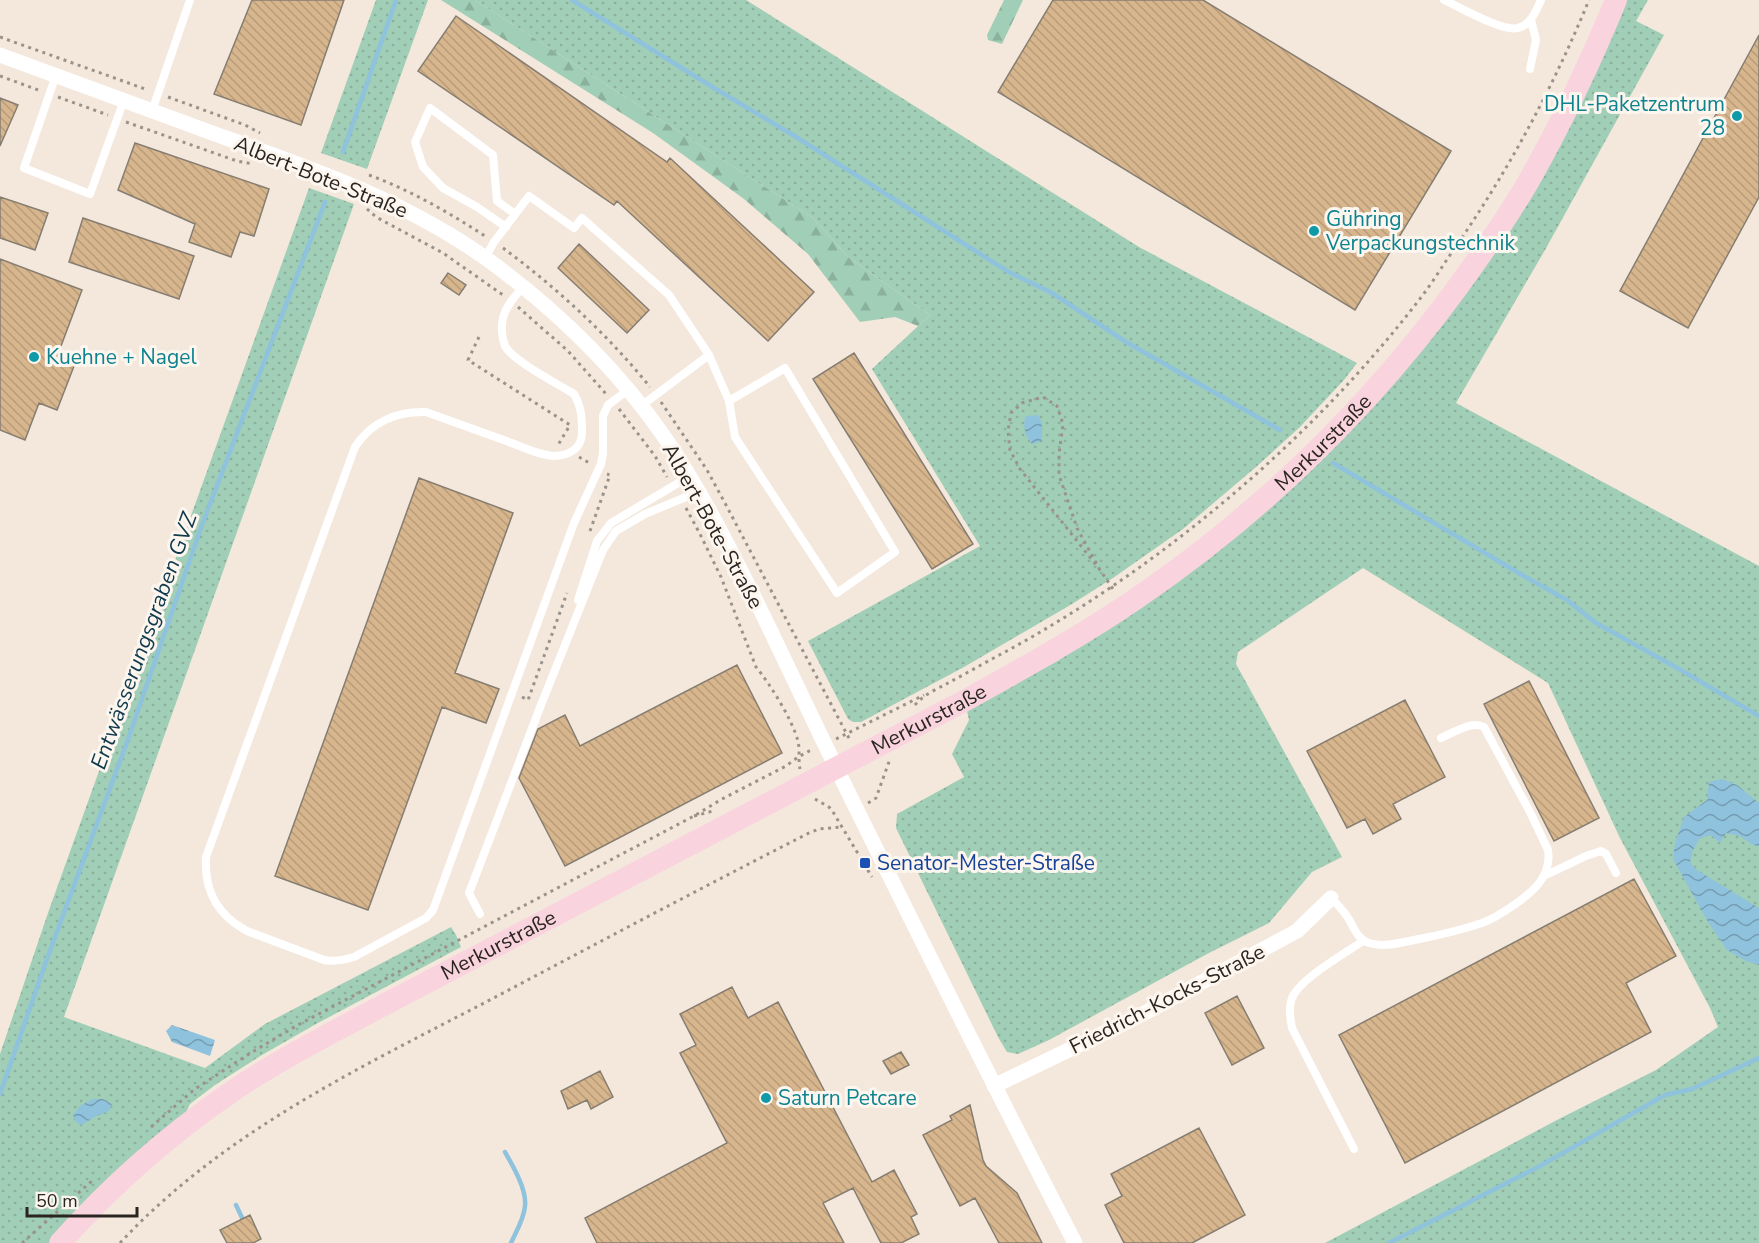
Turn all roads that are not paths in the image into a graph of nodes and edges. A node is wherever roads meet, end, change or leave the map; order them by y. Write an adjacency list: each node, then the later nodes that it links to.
1 (190, 0): 10 (lane)
2 (1444, 0): 5 (lane)
3 (1541, 0): 5 (lane)
4 (1616, 0): 23 (street, Merkurstraße)
5 (1531, 20): 7 (lane)
6 (0, 55): 8 (street, Albert-Bote-Straße)
7 (1530, 69)
8 (56, 75): 9 (street, Albert-Bote-Straße); 9 (lane)
9 (124, 100): 10 (street, Albert-Bote-Straße)
10 (152, 111): 13 (street, Albert-Bote-Straße)
11 (515, 214): 12 (lane); 12 (lane); 15 (lane)
12 (506, 227): 13 (lane)
13 (484, 258): 14 (street, Albert-Bote-Straße)
14 (523, 287): 16 (street, Albert-Bote-Straße); 16 (lane)
15 (709, 355): 17 (lane); 18 (lane)
16 (628, 390): 18 (street, Albert-Bote-Straße)
17 (729, 401): 17 (lane)
18 (641, 406): 19 (street, Albert-Bote-Straße)
19 (690, 477): 20 (street, Albert-Bote-Straße); 21 (lane)
20 (698, 492): 21 (lane); 23 (street, Albert-Bote-Straße)
21 (557, 664): 27 (lane)
22 (1441, 738): 25 (lane)
23 (837, 768): 29 (street); 31 (street, Merkurstraße)
24 (1616, 873): 25 (lane)
25 (1544, 876): 28 (lane)
26 (1331, 898): 28 (lane); 29 (street, Friedrich-Kocks-Straße)
27 (480, 914)
28 (1363, 940): 30 (lane)
29 (994, 1086): 32 (street)
30 (1354, 1149)
31 (60, 1243)
32 (1075, 1243)

